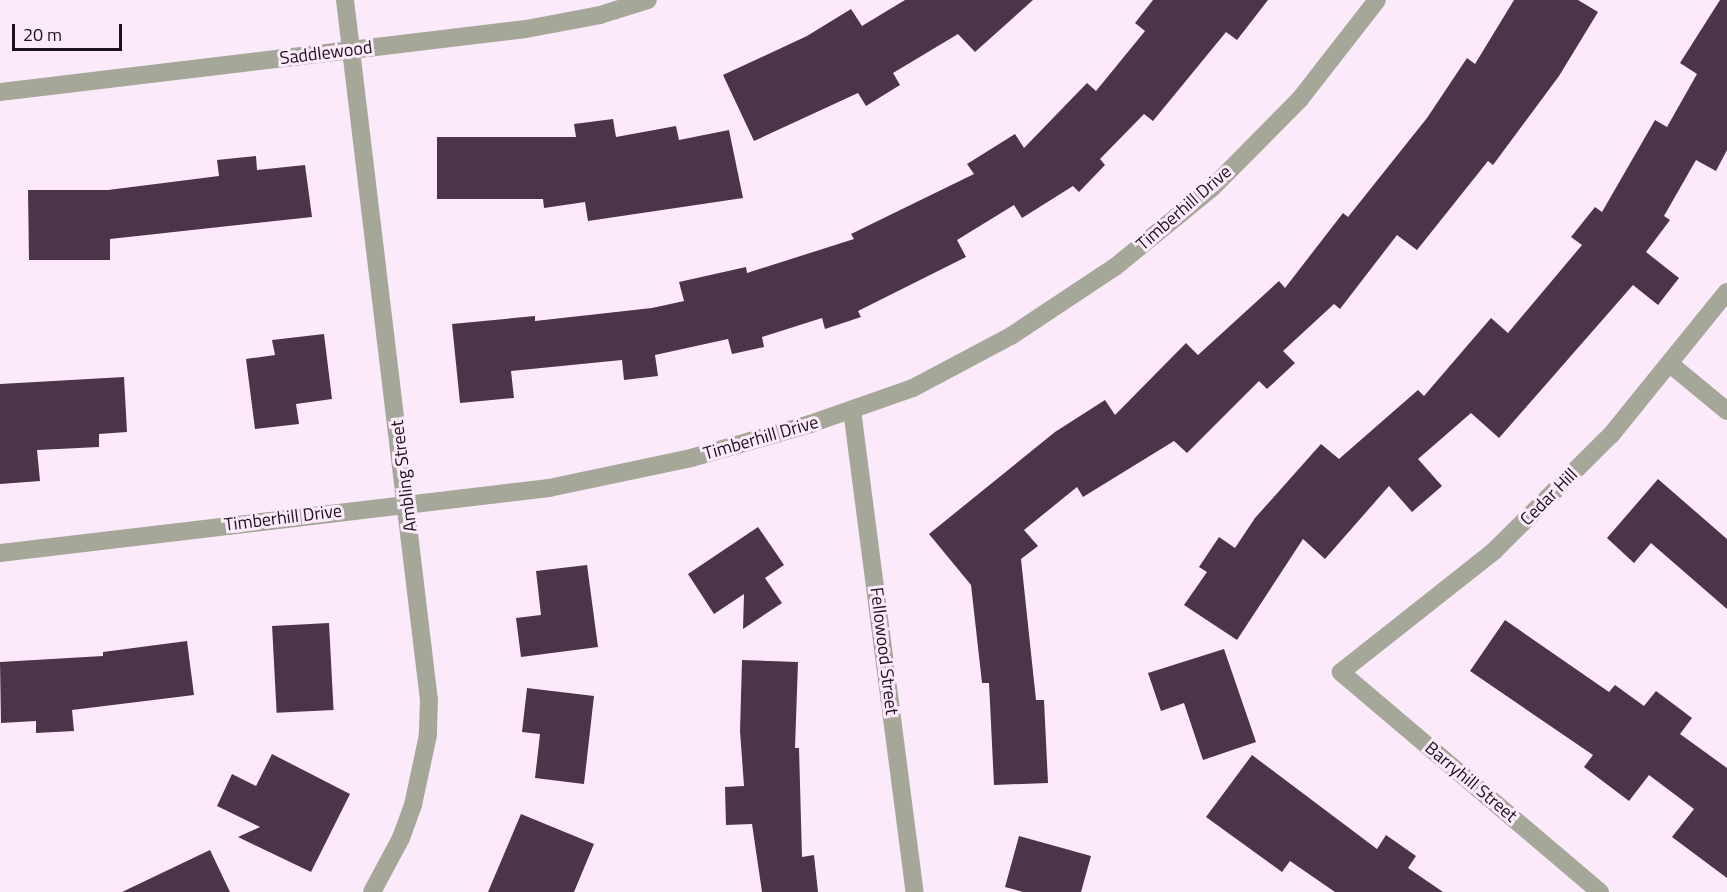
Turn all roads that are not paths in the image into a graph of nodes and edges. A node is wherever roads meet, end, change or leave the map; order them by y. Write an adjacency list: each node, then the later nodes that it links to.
1 (345, 0): 4 (street, Ambling Street)
2 (648, 0): 4 (street, Saddlewood)
3 (1377, 0): 8 (street, Timberhill Drive)
4 (351, 50): 5 (street, Saddlewood); 10 (street, Ambling Street)
5 (0, 92)
6 (1727, 292): 7 (street, Cedar Hill)
7 (1670, 364): 9 (street); 12 (street, Cedar Hill)
8 (852, 410): 10 (street, Timberhill Drive); 14 (street, Fellowood Street)
9 (1727, 411)
10 (407, 502): 11 (street, Timberhill Drive); 13 (street, Ambling Street)
11 (0, 553)
12 (1341, 672): 15 (street, Barryhill Street)
13 (372, 892)
14 (915, 892)
15 (1600, 892)

